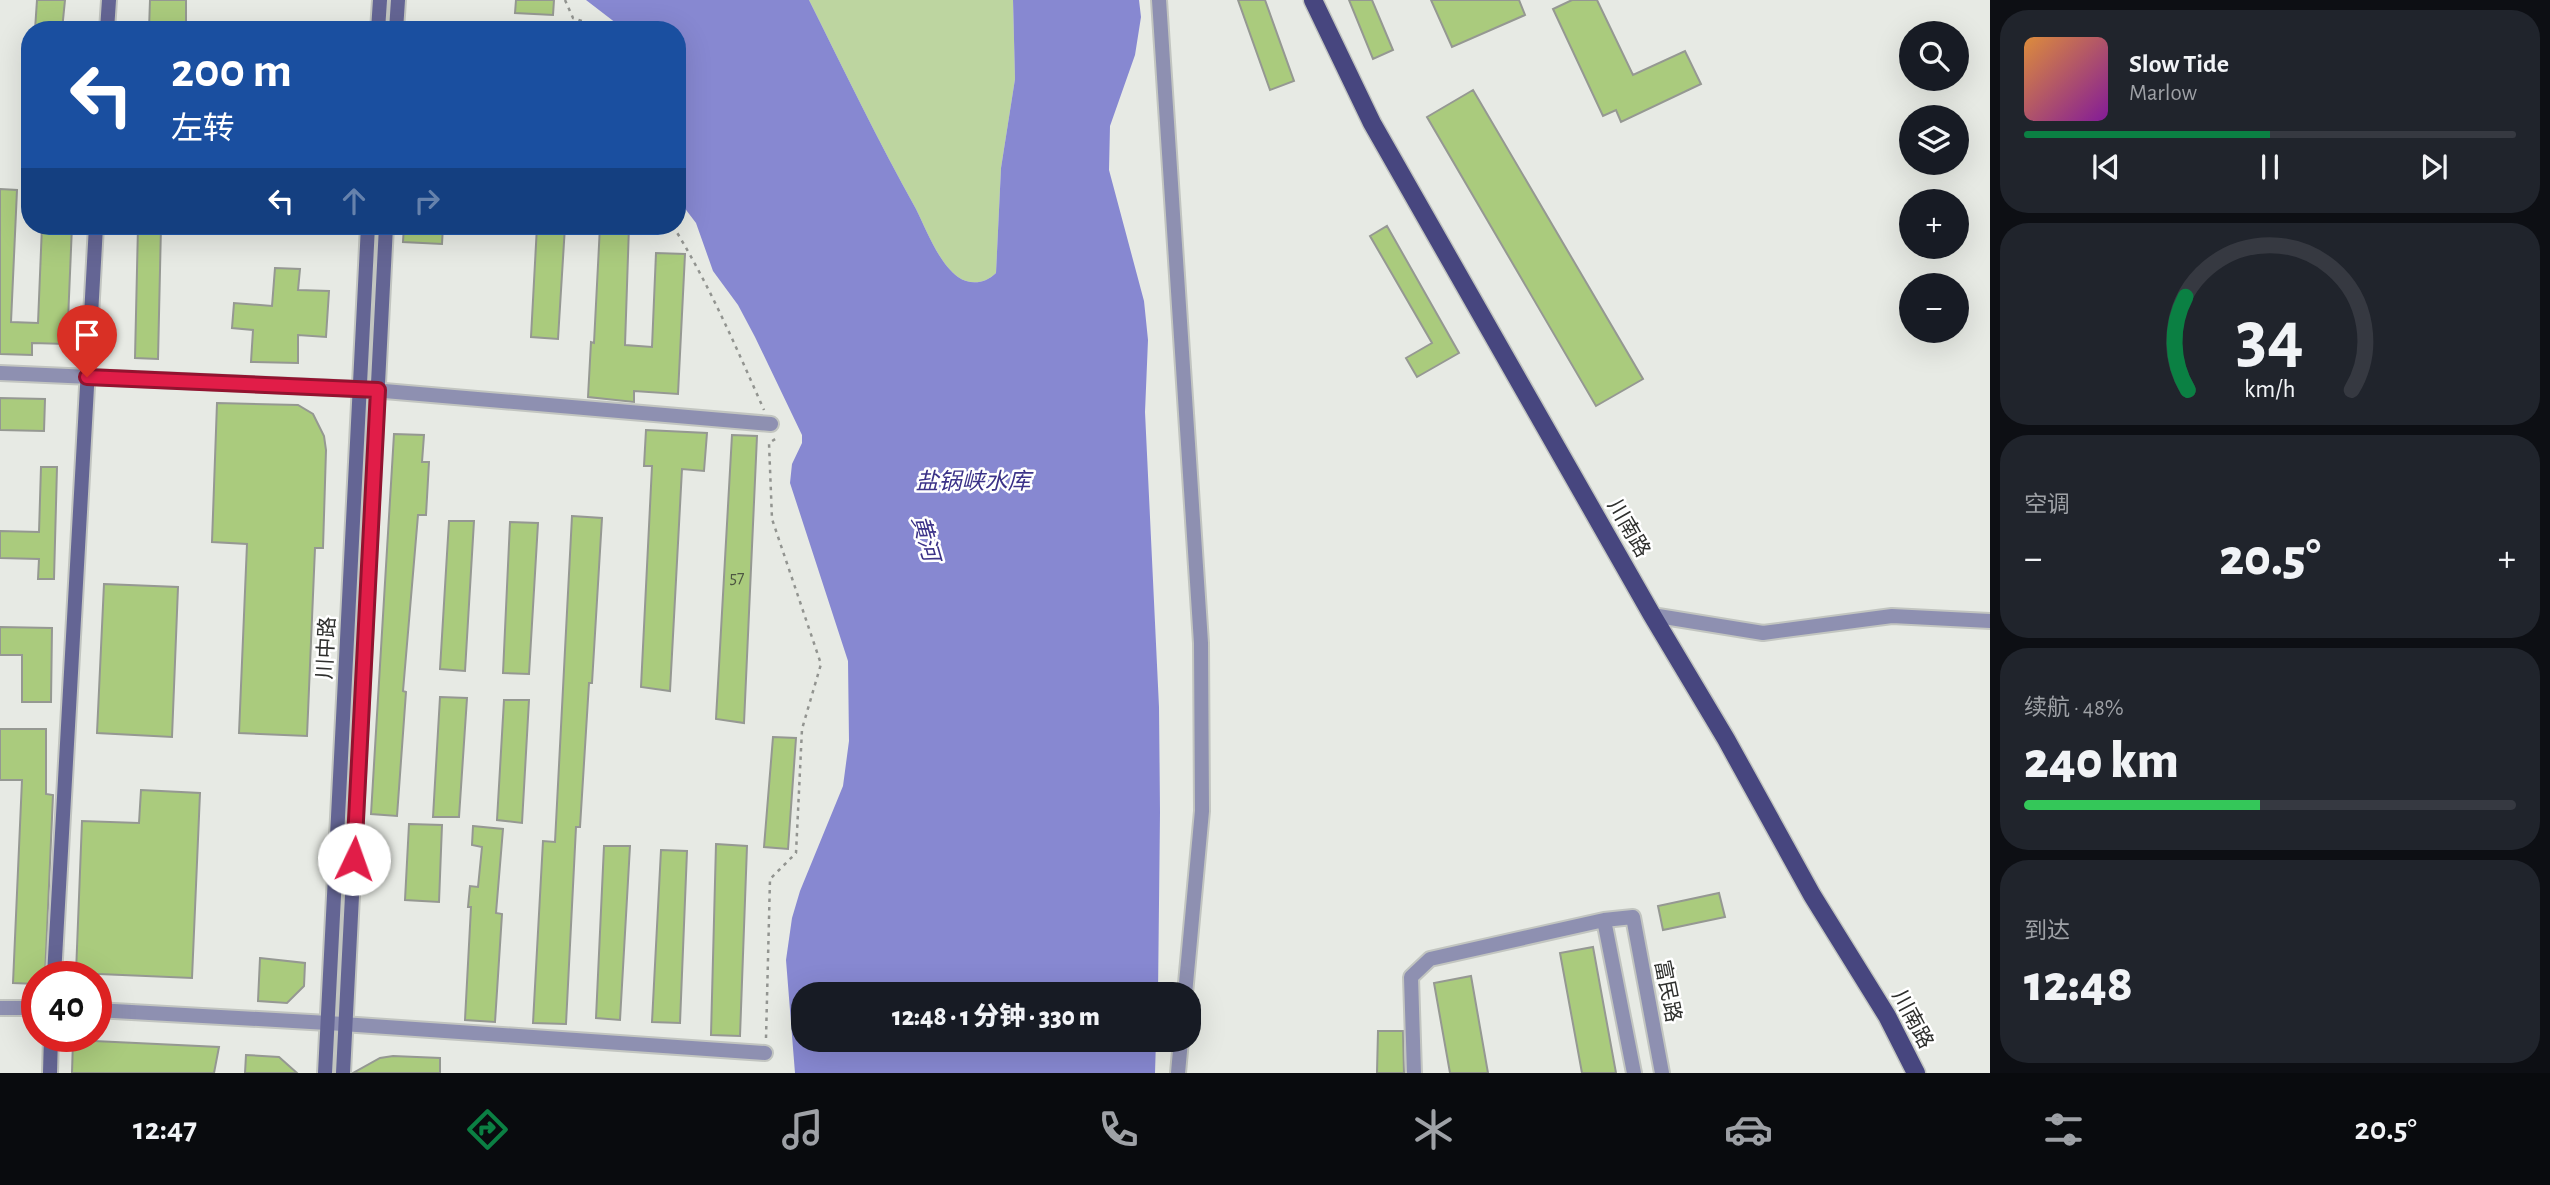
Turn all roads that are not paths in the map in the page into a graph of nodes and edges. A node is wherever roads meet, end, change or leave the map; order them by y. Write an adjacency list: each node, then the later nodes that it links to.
1 (108, 0): 6 (street)
2 (380, 0): 7 (street)
3 (398, 0): 8 (street)
4 (1159, 0): 21 (street)
5 (1312, 0): 17 (main road, 川南路)
6 (107, 21)
7 (379, 21)
8 (397, 21)
9 (95, 235): 13 (street)
10 (368, 235): 14 (street, 川中路)
11 (386, 235): 15 (street, 川中路)
12 (0, 373): 13 (street)
13 (87, 377): 14 (street); 20 (street)
14 (361, 389): 15 (street); 25 (street, 川中路)
15 (378, 390): 16 (street); 26 (street, 川中路)
16 (771, 424)
17 (1652, 615): 18 (street); 37 (main road, 川南路)
18 (1990, 621)
19 (1604, 920): 34 (street); 35 (street); 36 (street, 富民路)
20 (55, 961)
21 (1186, 982)
22 (0, 1008): 23 (street)
23 (21, 1008)
24 (112, 1011): 25 (street)
25 (328, 1023): 26 (street); 31 (street, 川中路)
26 (345, 1025): 29 (street); 32 (street, 川中路)
27 (51, 1052): 30 (street)
28 (1180, 1052): 33 (street)
29 (765, 1053)
30 (50, 1073)
31 (325, 1073)
32 (343, 1073)
33 (1178, 1073)
34 (1414, 1073)
35 (1634, 1073)
36 (1662, 1073)
37 (1916, 1073)

